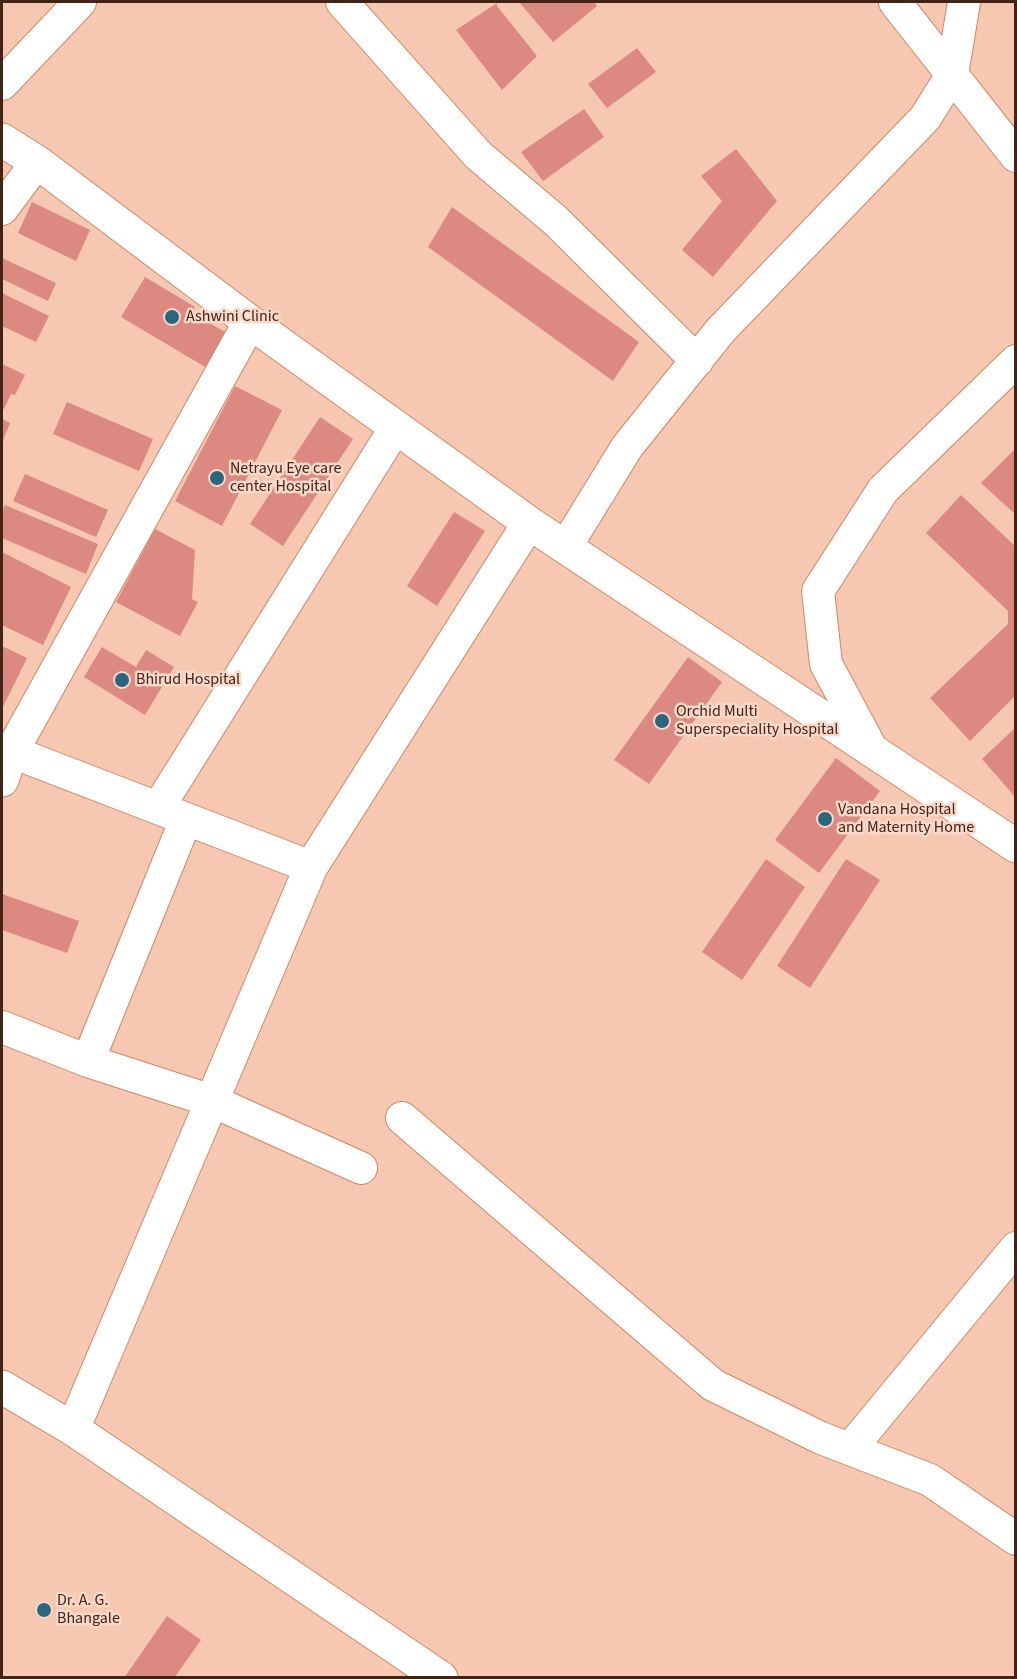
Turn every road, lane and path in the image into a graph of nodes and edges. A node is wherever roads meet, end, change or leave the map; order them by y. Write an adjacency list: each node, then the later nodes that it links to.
1 (80, 2): 6 (street)
2 (342, 2): 12 (street)
3 (895, 2): 5 (street)
4 (964, 2): 5 (street)
5 (952, 75): 8 (street); 12 (street)
6 (2, 84)
7 (2, 140): 9 (street)
8 (1016, 156)
9 (37, 162): 10 (street); 11 (street)
10 (2, 209)
11 (250, 322): 14 (street); 18 (street)
12 (696, 360): 16 (street)
13 (1016, 361): 17 (street)
14 (396, 427): 15 (street); 19 (street)
15 (529, 523): 16 (street); 21 (street)
16 (566, 546): 17 (street)
17 (872, 750): 20 (street)
18 (5, 760): 19 (street)
19 (172, 813): 21 (street); 23 (street)
20 (1016, 846)
21 (310, 867): 24 (street)
22 (2, 1027): 23 (street)
23 (88, 1061): 24 (street)
24 (212, 1101): 26 (street); 29 (street)
25 (402, 1118): 30 (street)
26 (361, 1168)
27 (1016, 1248): 30 (street)
28 (5, 1398): 29 (street)
29 (73, 1429): 32 (street)
30 (850, 1449): 31 (street)
31 (1016, 1539)
32 (441, 1677)

